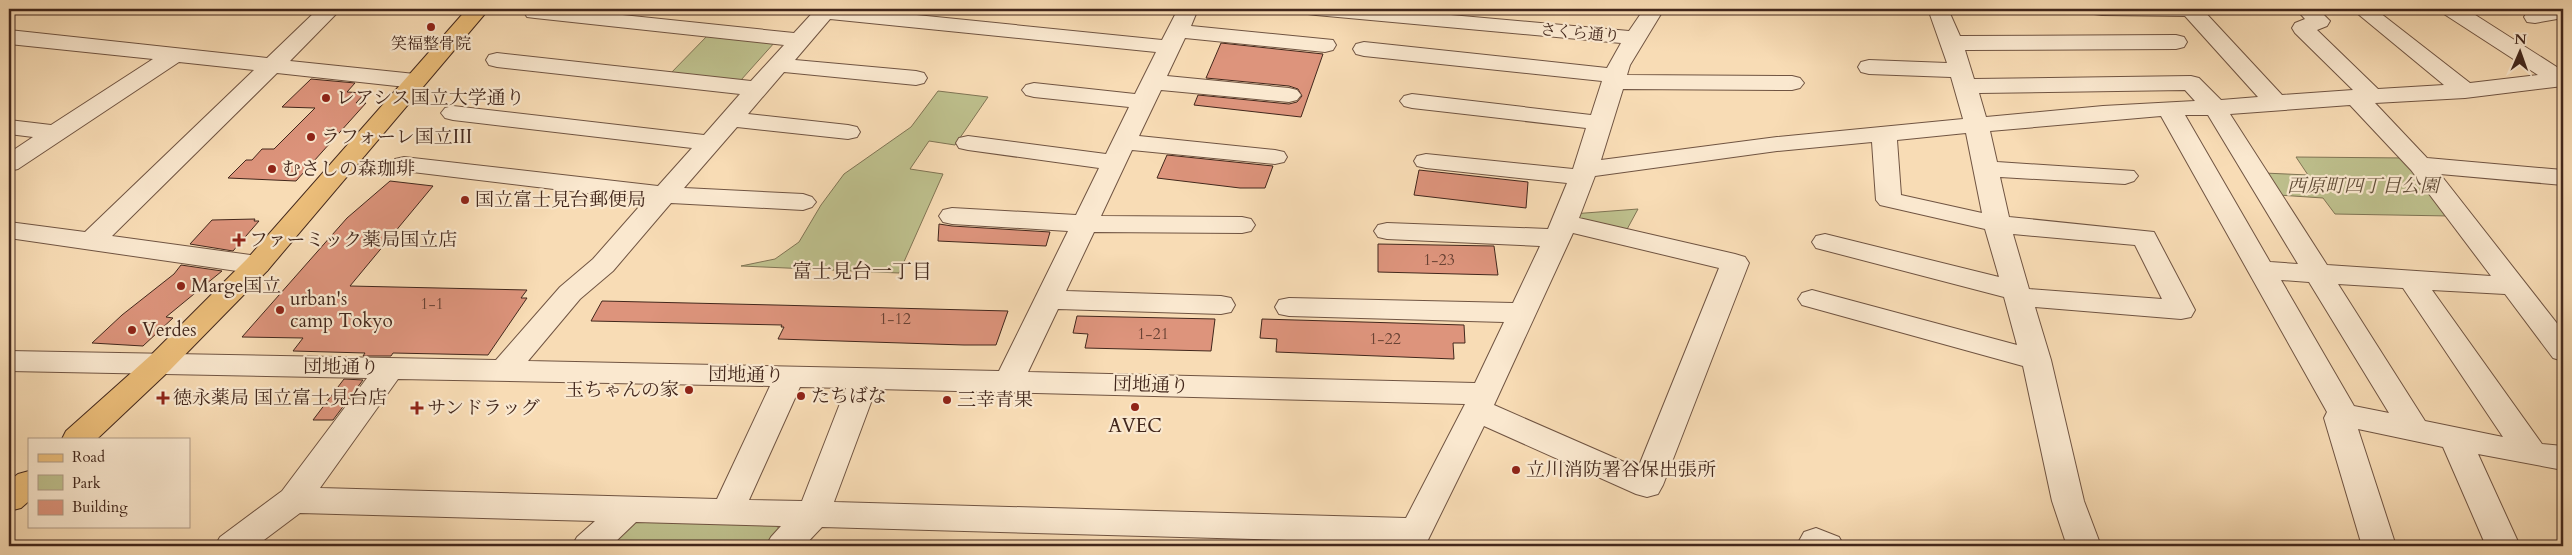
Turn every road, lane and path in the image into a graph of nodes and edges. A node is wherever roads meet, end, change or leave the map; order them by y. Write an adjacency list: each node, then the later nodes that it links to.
1 (330, 9): 28 (street)
2 (478, 9): 34 (main road)
3 (1188, 9): 19 (street)
4 (1316, 9): 18 (street, さくら通り)
5 (1654, 9): 18 (street)
6 (1938, 9): 22 (street)
7 (2102, 9): 8 (street)
8 (2157, 9): 9 (street)
9 (2190, 9): 43 (street)
10 (2306, 9): 41 (street)
11 (2362, 9): 38 (street)
12 (2452, 9): 33 (street)
13 (826, 10): 19 (street); 20 (street)
14 (535, 12): 20 (street)
15 (2563, 12): 16 (street)
16 (2535, 17)
17 (9, 37): 25 (street)
18 (1634, 38): 32 (street)
19 (1174, 39): 23 (street); 39 (street)
20 (801, 40): 27 (street)
21 (2176, 42): 22 (street)
22 (1952, 43): 31 (street)
23 (1325, 44)
24 (1364, 49): 32 (street)
25 (173, 56): 28 (street); 52 (street)
26 (497, 60): 36 (street)
27 (779, 65): 30 (street); 36 (street)
28 (272, 66): 34 (street); 75 (street)
29 (1869, 67): 31 (street)
30 (916, 78)
31 (1962, 78): 45 (street); 49 (street)
32 (1615, 79): 35 (street); 48 (street)
33 (2562, 79): 38 (street)
34 (415, 81): 77 (main road)
35 (1792, 83)
36 (758, 89): 47 (street)
37 (1034, 90): 39 (street)
38 (2465, 91): 41 (street)
39 (1148, 92): 40 (street); 56 (street)
40 (1289, 95)
41 (2365, 97): 43 (street); 61 (street)
42 (1412, 102): 48 (street)
43 (2276, 102): 45 (street)
44 (2169, 108): 45 (street); 49 (street); 78 (street)
45 (2215, 108): 79 (street)
46 (453, 112): 54 (street)
47 (732, 119): 51 (street); 54 (street)
48 (1601, 123): 63 (street)
49 (1977, 126): 53 (street); 62 (street)
50 (9, 127): 52 (street)
51 (848, 132)
52 (55, 133): 59 (street)
53 (1884, 133): 63 (street); 70 (street)
54 (710, 143): 66 (street)
55 (968, 143): 56 (street)
56 (1119, 152): 57 (street); 69 (street)
57 (1275, 157)
58 (1426, 161): 63 (street)
59 (9, 164)
60 (404, 164): 66 (street)
61 (2420, 166): 65 (street); 81 (street)
62 (1986, 169): 64 (street); 70 (street)
63 (1584, 174): 73 (street)
64 (2125, 176)
65 (2563, 176)
66 (665, 196): 67 (street); 93 (street)
67 (804, 202)
68 (952, 216): 69 (street)
69 (1084, 224): 71 (street); 83 (street)
70 (1997, 224): 82 (street); 82 (street)
71 (1242, 225)
72 (9, 230): 75 (street)
73 (1560, 230): 74 (street); 87 (street); 97 (street)
74 (1387, 231)
75 (91, 242): 77 (street)
76 (1825, 242): 82 (street)
77 (257, 264): 91 (main road)
78 (2261, 270): 79 (street); 98 (street)
79 (2318, 274): 80 (street); 99 (street)
80 (2412, 281): 81 (street); 102 (street)
81 (2513, 286): 88 (street)
82 (2018, 294): 89 (street)
83 (1047, 300): 85 (street); 96 (street)
84 (1812, 300): 89 (street)
85 (1221, 304)
86 (1289, 307): 87 (street)
87 (1522, 313): 97 (street)
88 (2563, 351)
89 (2036, 360): 115 (street)
90 (9, 361): 91 (street, 団地通り)
91 (160, 363): 92 (street, 団地通り); 100 (main road)
92 (390, 368): 93 (street, 団地通り); 106 (street)
93 (504, 370): 94 (street, 団地通り)
94 (790, 376): 95 (street, 団地通り); 108 (street)
95 (865, 378): 96 (street, 団地通り); 109 (street)
96 (1010, 381): 97 (street, 団地通り)
97 (1480, 402): 111 (street)
98 (2344, 415): 99 (street); 116 (street)
99 (2414, 428): 101 (street)
100 (78, 438)
101 (2455, 439): 102 (street); 117 (street)
102 (2532, 454): 103 (street)
103 (2563, 458)
104 (28, 484): 105 (main road)
105 (9, 499)
106 (294, 500): 107 (street); 112 (street)
107 (628, 510): 108 (street); 113 (street)
108 (727, 512): 109 (street)
109 (813, 515): 110 (street); 114 (street)
110 (1202, 536): 111 (street)
111 (1411, 539)
112 (232, 546)
113 (589, 546)
114 (783, 546)
115 (2084, 546)
116 (2379, 546)
117 (2503, 546)

